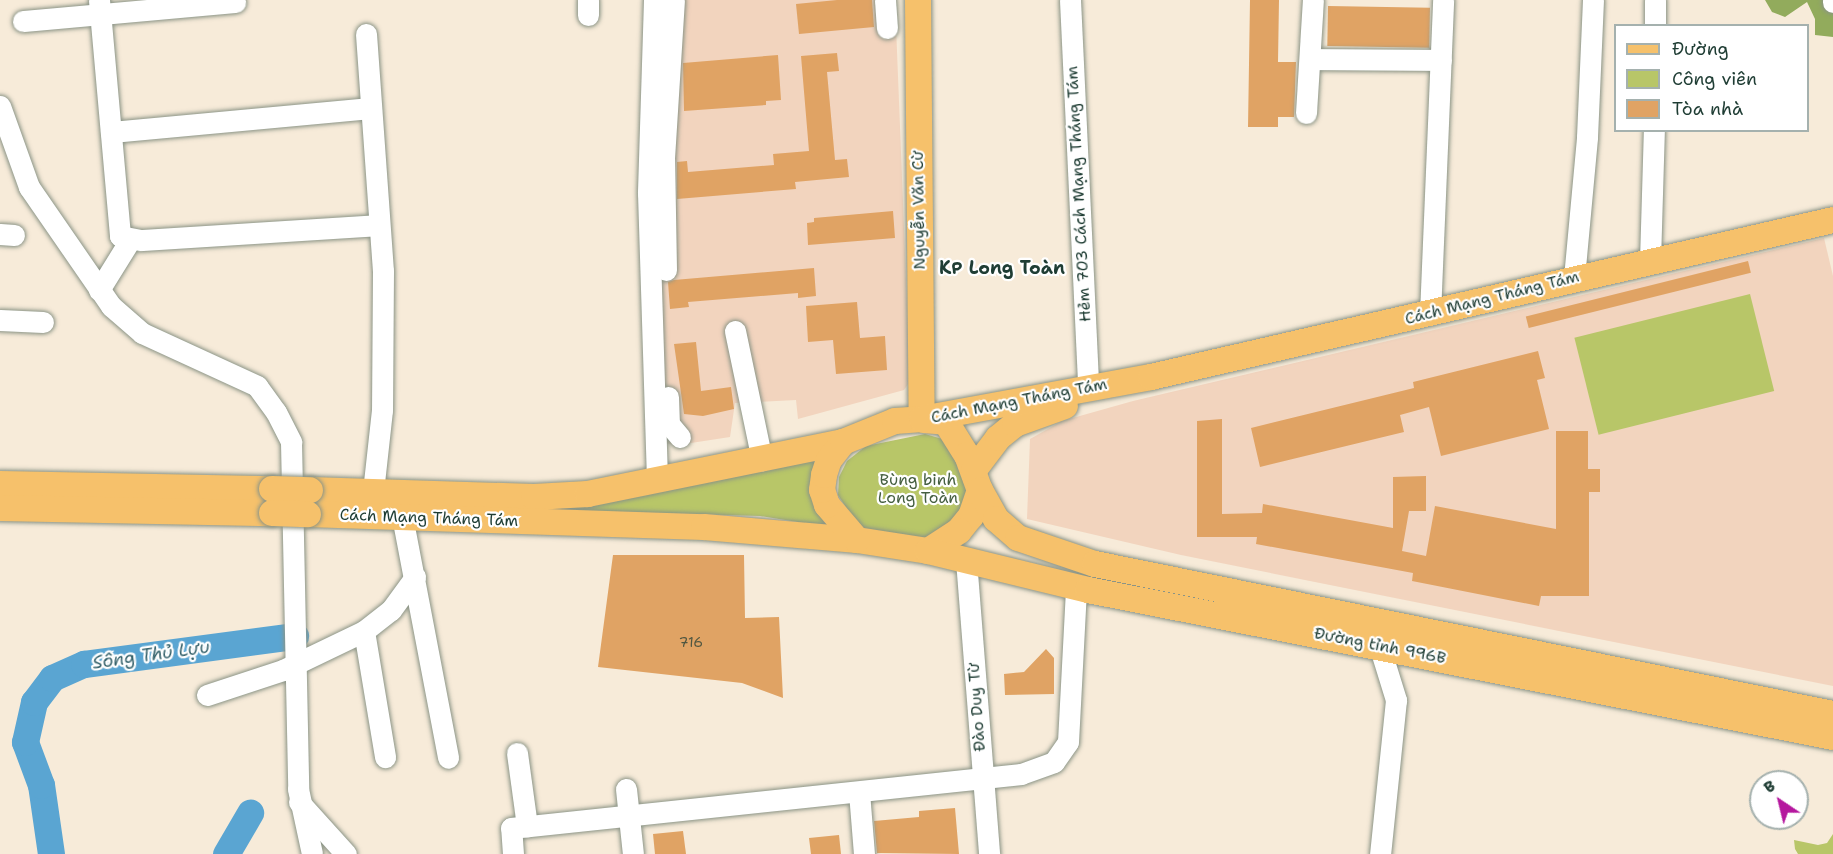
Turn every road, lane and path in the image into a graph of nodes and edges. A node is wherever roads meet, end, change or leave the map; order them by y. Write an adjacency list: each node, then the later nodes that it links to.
1 (654, 0): 39 (street)
2 (674, 0): 36 (street)
3 (885, 0): 14 (street)
4 (918, 0): 35 (main road, Nguyễn Văn Cừ)
5 (1070, 0): 34 (street, Hẻm 703 Cách Mạng Tháng Tám)
6 (1313, 0): 16 (street)
7 (1443, 0): 17 (street)
8 (1593, 0): 27 (street)
9 (1655, 0): 13 (street)
10 (235, 2): 11 (street)
11 (100, 7): 12 (street); 21 (street)
12 (23, 21)
13 (1655, 24)
14 (887, 28)
15 (366, 34): 19 (street)
16 (1310, 59): 17 (street); 20 (street)
17 (1441, 60): 29 (street)
18 (0, 106): 28 (street)
19 (371, 108): 21 (street); 24 (street)
20 (1306, 113)
21 (111, 132): 25 (street)
22 (1654, 132): 26 (street)
23 (1833, 219): 26 (main road, Cách Mạng Tháng Tám)
24 (378, 225): 25 (street); 42 (street)
25 (130, 240): 28 (street)
26 (1650, 261): 27 (main road, Cách Mạng Tháng Tám)
27 (1574, 278): 29 (main road, Cách Mạng Tháng Tám)
28 (99, 290): 55 (street)
29 (1430, 314): 33 (main road, Cách Mạng Tháng Tám)
30 (0, 320): 31 (street)
31 (43, 322)
32 (735, 331): 38 (street)
33 (1151, 377): 34 (main road, Cách Mạng Tháng Tám); 40 (main road, Cách Mạng Tháng Tám)
34 (1088, 387): 35 (main road, Cách Mạng Tháng Tám)
35 (934, 421): 37 (main road); 40 (main road)
36 (680, 436)
37 (843, 442): 38 (main road, Cách Mạng Tháng Tám); 47 (main road)
38 (762, 460): 39 (main road, Cách Mạng Tháng Tám)
39 (657, 480): 42 (main road, Cách Mạng Tháng Tám)
40 (977, 480): 48 (main road); 50 (main road, Đường tỉnh 996B)
41 (0, 484): 43 (main road, Cách Mạng Tháng Tám)
42 (373, 491): 44 (main road, Cách Mạng Tháng Tám)
43 (272, 501): 44 (main road, Cách Mạng Tháng Tám, bridge); 45 (main road, Cách Mạng Tháng Tám)
44 (309, 502): 46 (main road, Cách Mạng Tháng Tám)
45 (0, 508)
46 (402, 516): 47 (main road, Cách Mạng Tháng Tám); 51 (street)
47 (857, 540): 48 (main road)
48 (928, 551): 49 (main road, Đường tỉnh 996B)
49 (966, 560): 52 (main road, Đường tỉnh 996B); 63 (street, Đào Duy Từ)
50 (1095, 564): 52 (main road); 57 (main road, Đường tỉnh 996B)
51 (415, 577): 53 (street); 62 (street)
52 (1082, 589): 54 (main road, Đường tỉnh 996B); 63 (street)
53 (364, 631): 55 (street); 61 (street)
54 (1379, 645): 57 (main road, Đường tỉnh 996B); 75 (street)
55 (297, 664): 56 (street); 66 (street)
56 (207, 695)
57 (1770, 712): 58 (main road, Đường tỉnh 996B); 59 (main road, Đường tỉnh 996B)
58 (1833, 714)
59 (1833, 737)
60 (517, 753): 68 (street)
61 (385, 757)
62 (448, 758)
63 (982, 777): 65 (street); 74 (street, Đào Duy Từ)
64 (626, 789): 67 (street)
65 (859, 792): 67 (street); 73 (street)
66 (299, 802): 69 (street); 70 (street)
67 (629, 813): 68 (street); 72 (street)
68 (527, 826): 71 (street)
69 (312, 854)
70 (346, 854)
71 (513, 854)
72 (633, 854)
73 (864, 854)
74 (989, 854)
75 (1380, 854)

